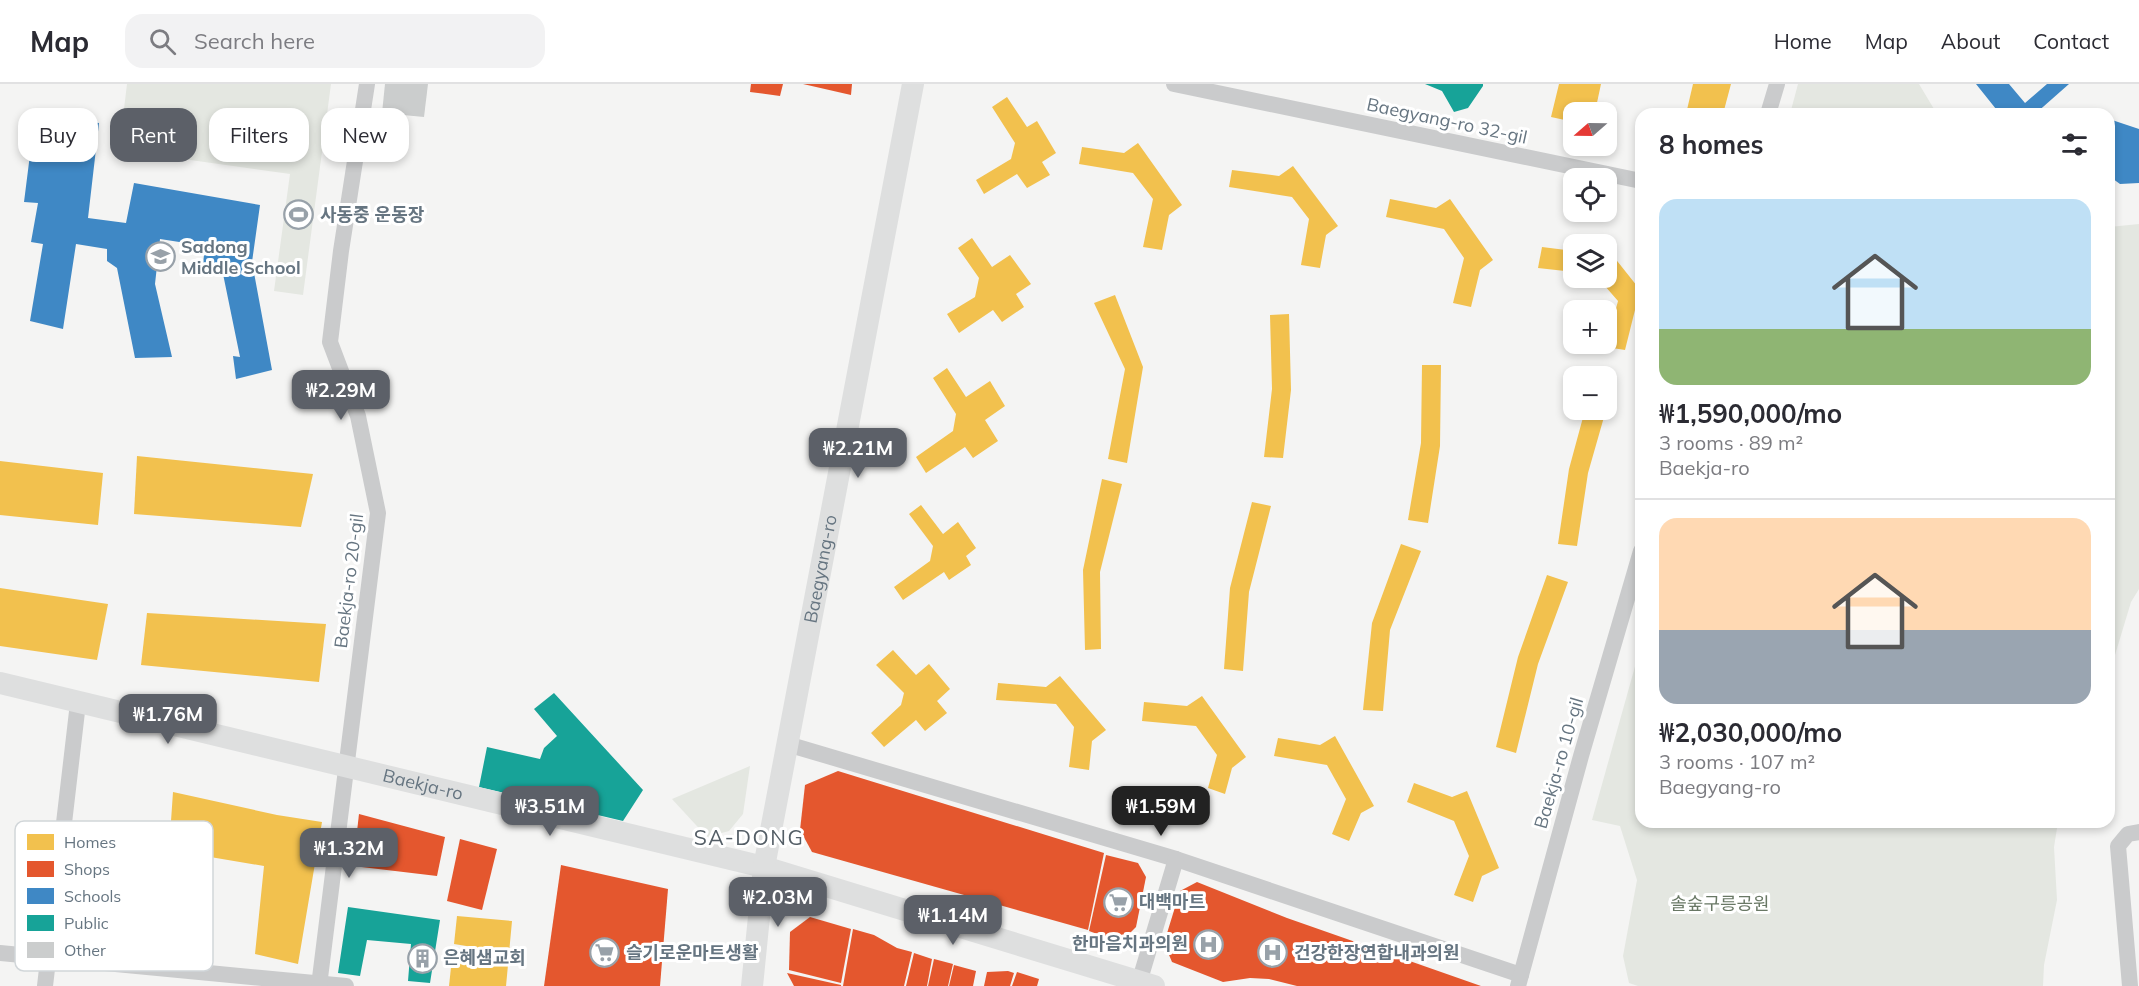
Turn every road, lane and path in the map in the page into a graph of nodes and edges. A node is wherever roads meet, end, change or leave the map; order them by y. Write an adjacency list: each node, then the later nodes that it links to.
1 (367, 84): 11 (street, Baekja-ro 20-gil)
2 (913, 84): 10 (street, Baegyang-ro)
3 (1174, 84): 6 (street, Baegyang-ro 32-gil)
4 (1777, 84): 5 (street)
5 (1770, 108)
6 (1635, 180)
7 (1635, 572): 21 (street, Baekja-ro 10-gil)
8 (0, 683): 9 (street, Baekja-ro)
9 (78, 703): 11 (street, Baekja-ro); 12 (street)
10 (788, 744): 14 (street); 15 (street, Baegyang-ro)
11 (345, 767): 15 (street, Baekja-ro); 23 (street, Baekja-ro 20-gil)
12 (64, 821)
13 (2139, 832): 27 (street)
14 (1176, 859): 21 (street); 22 (street)
15 (764, 867): 22 (street, Baekja-ro); 26 (street, Baegyang-ro)
16 (0, 953): 17 (street)
17 (15, 955)
18 (47, 971): 24 (street)
19 (131, 971): 20 (street)
20 (175, 978): 23 (street)
21 (1519, 980)
22 (1144, 984)
23 (319, 985): 25 (street)
24 (45, 986)
25 (346, 986)
26 (752, 986)
27 (2130, 986)

